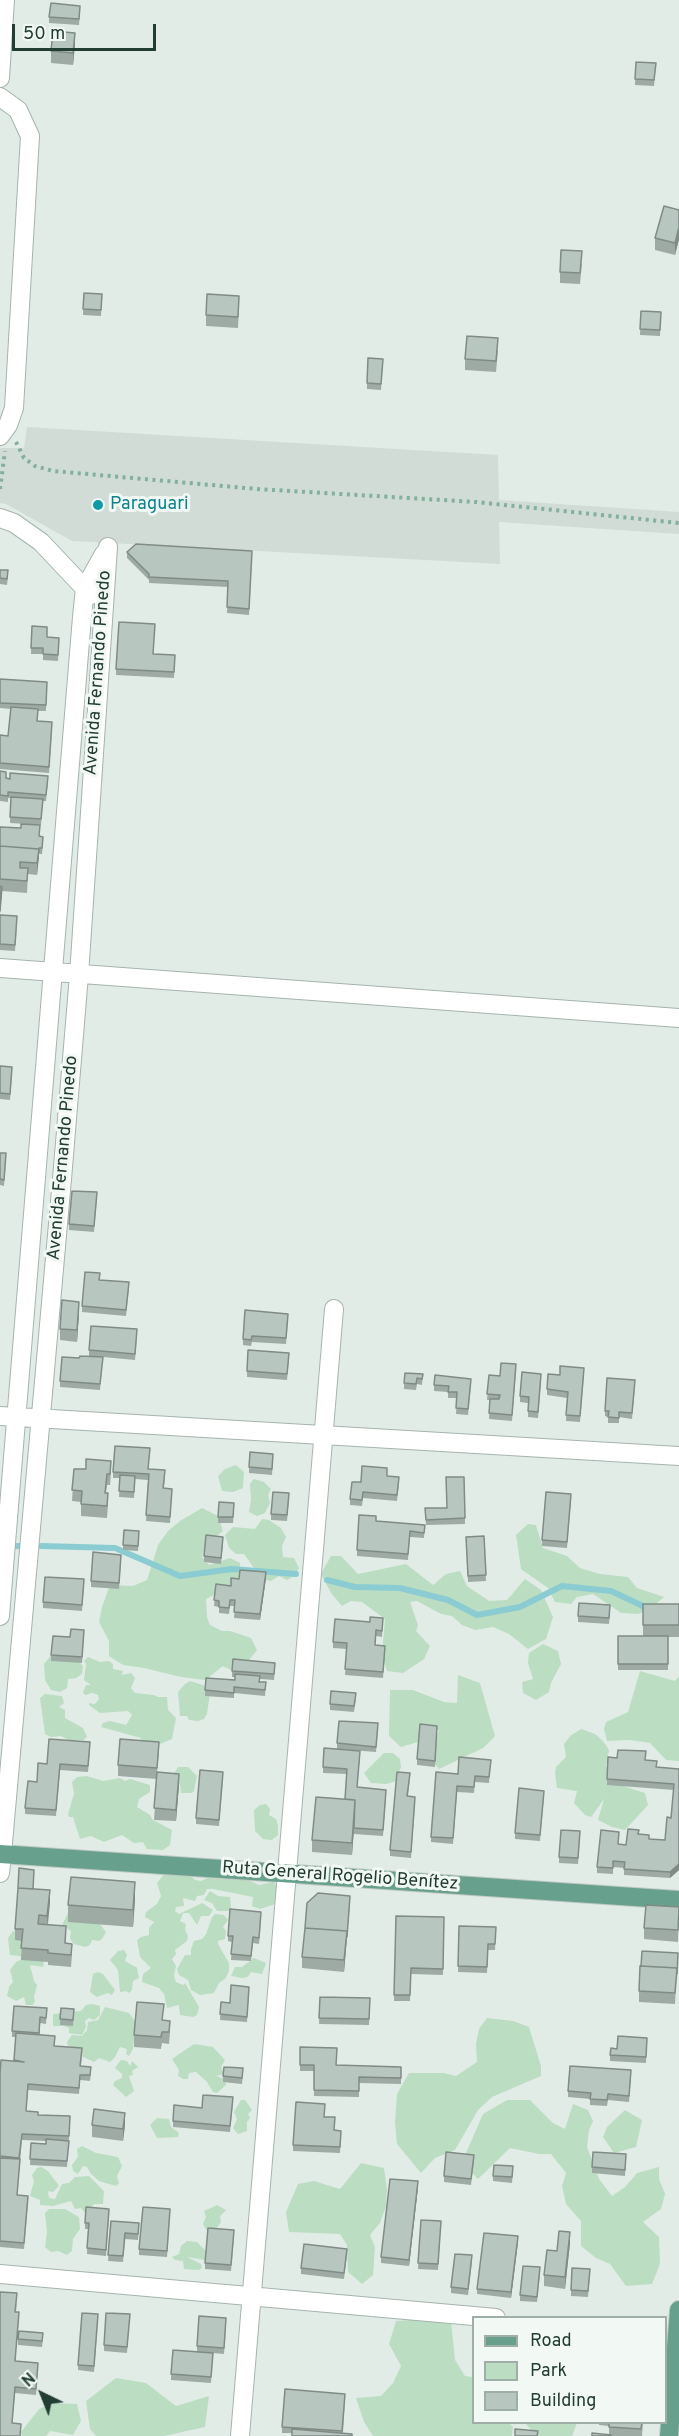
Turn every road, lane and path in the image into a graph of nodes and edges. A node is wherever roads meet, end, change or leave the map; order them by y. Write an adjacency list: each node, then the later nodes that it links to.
1 (5, 0): 2 (street)
2 (0, 78)
3 (0, 98): 4 (street)
4 (4, 430): 5 (path); 7 (path)
5 (0, 489)
6 (0, 518): 8 (street)
7 (679, 523)
8 (85, 588): 9 (street); 9 (street, Avenida Fernando Pinedo); 11 (street, Avenida Fernando Pinedo)
9 (103, 610): 12 (street, Avenida Fernando Pinedo)
10 (0, 968): 11 (street)
11 (51, 973): 12 (street); 15 (street, Avenida Fernando Pinedo)
12 (79, 975): 13 (street); 16 (street, Avenida Fernando Pinedo)
13 (679, 1018)
14 (334, 1309): 17 (street)
15 (8, 1416): 16 (street); 19 (street, Avenida Fernando Pinedo)
16 (42, 1418): 17 (street); 20 (street, Avenida Fernando Pinedo)
17 (323, 1435): 18 (street); 22 (street)
18 (679, 1456)
19 (0, 1616)
20 (1, 1854): 21 (street, Avenida Fernando Pinedo); 22 (main road, Ruta General Rogelio Benítez)
21 (0, 1873)
22 (287, 1873): 23 (main road, Ruta General Rogelio Benítez); 25 (street)
23 (679, 1900)
24 (0, 2274): 25 (street)
25 (251, 2297): 27 (street); 29 (street)
26 (679, 2310): 28 (main road)
27 (473, 2316)
28 (674, 2332): 30 (main road)
29 (240, 2436)
30 (669, 2436)

